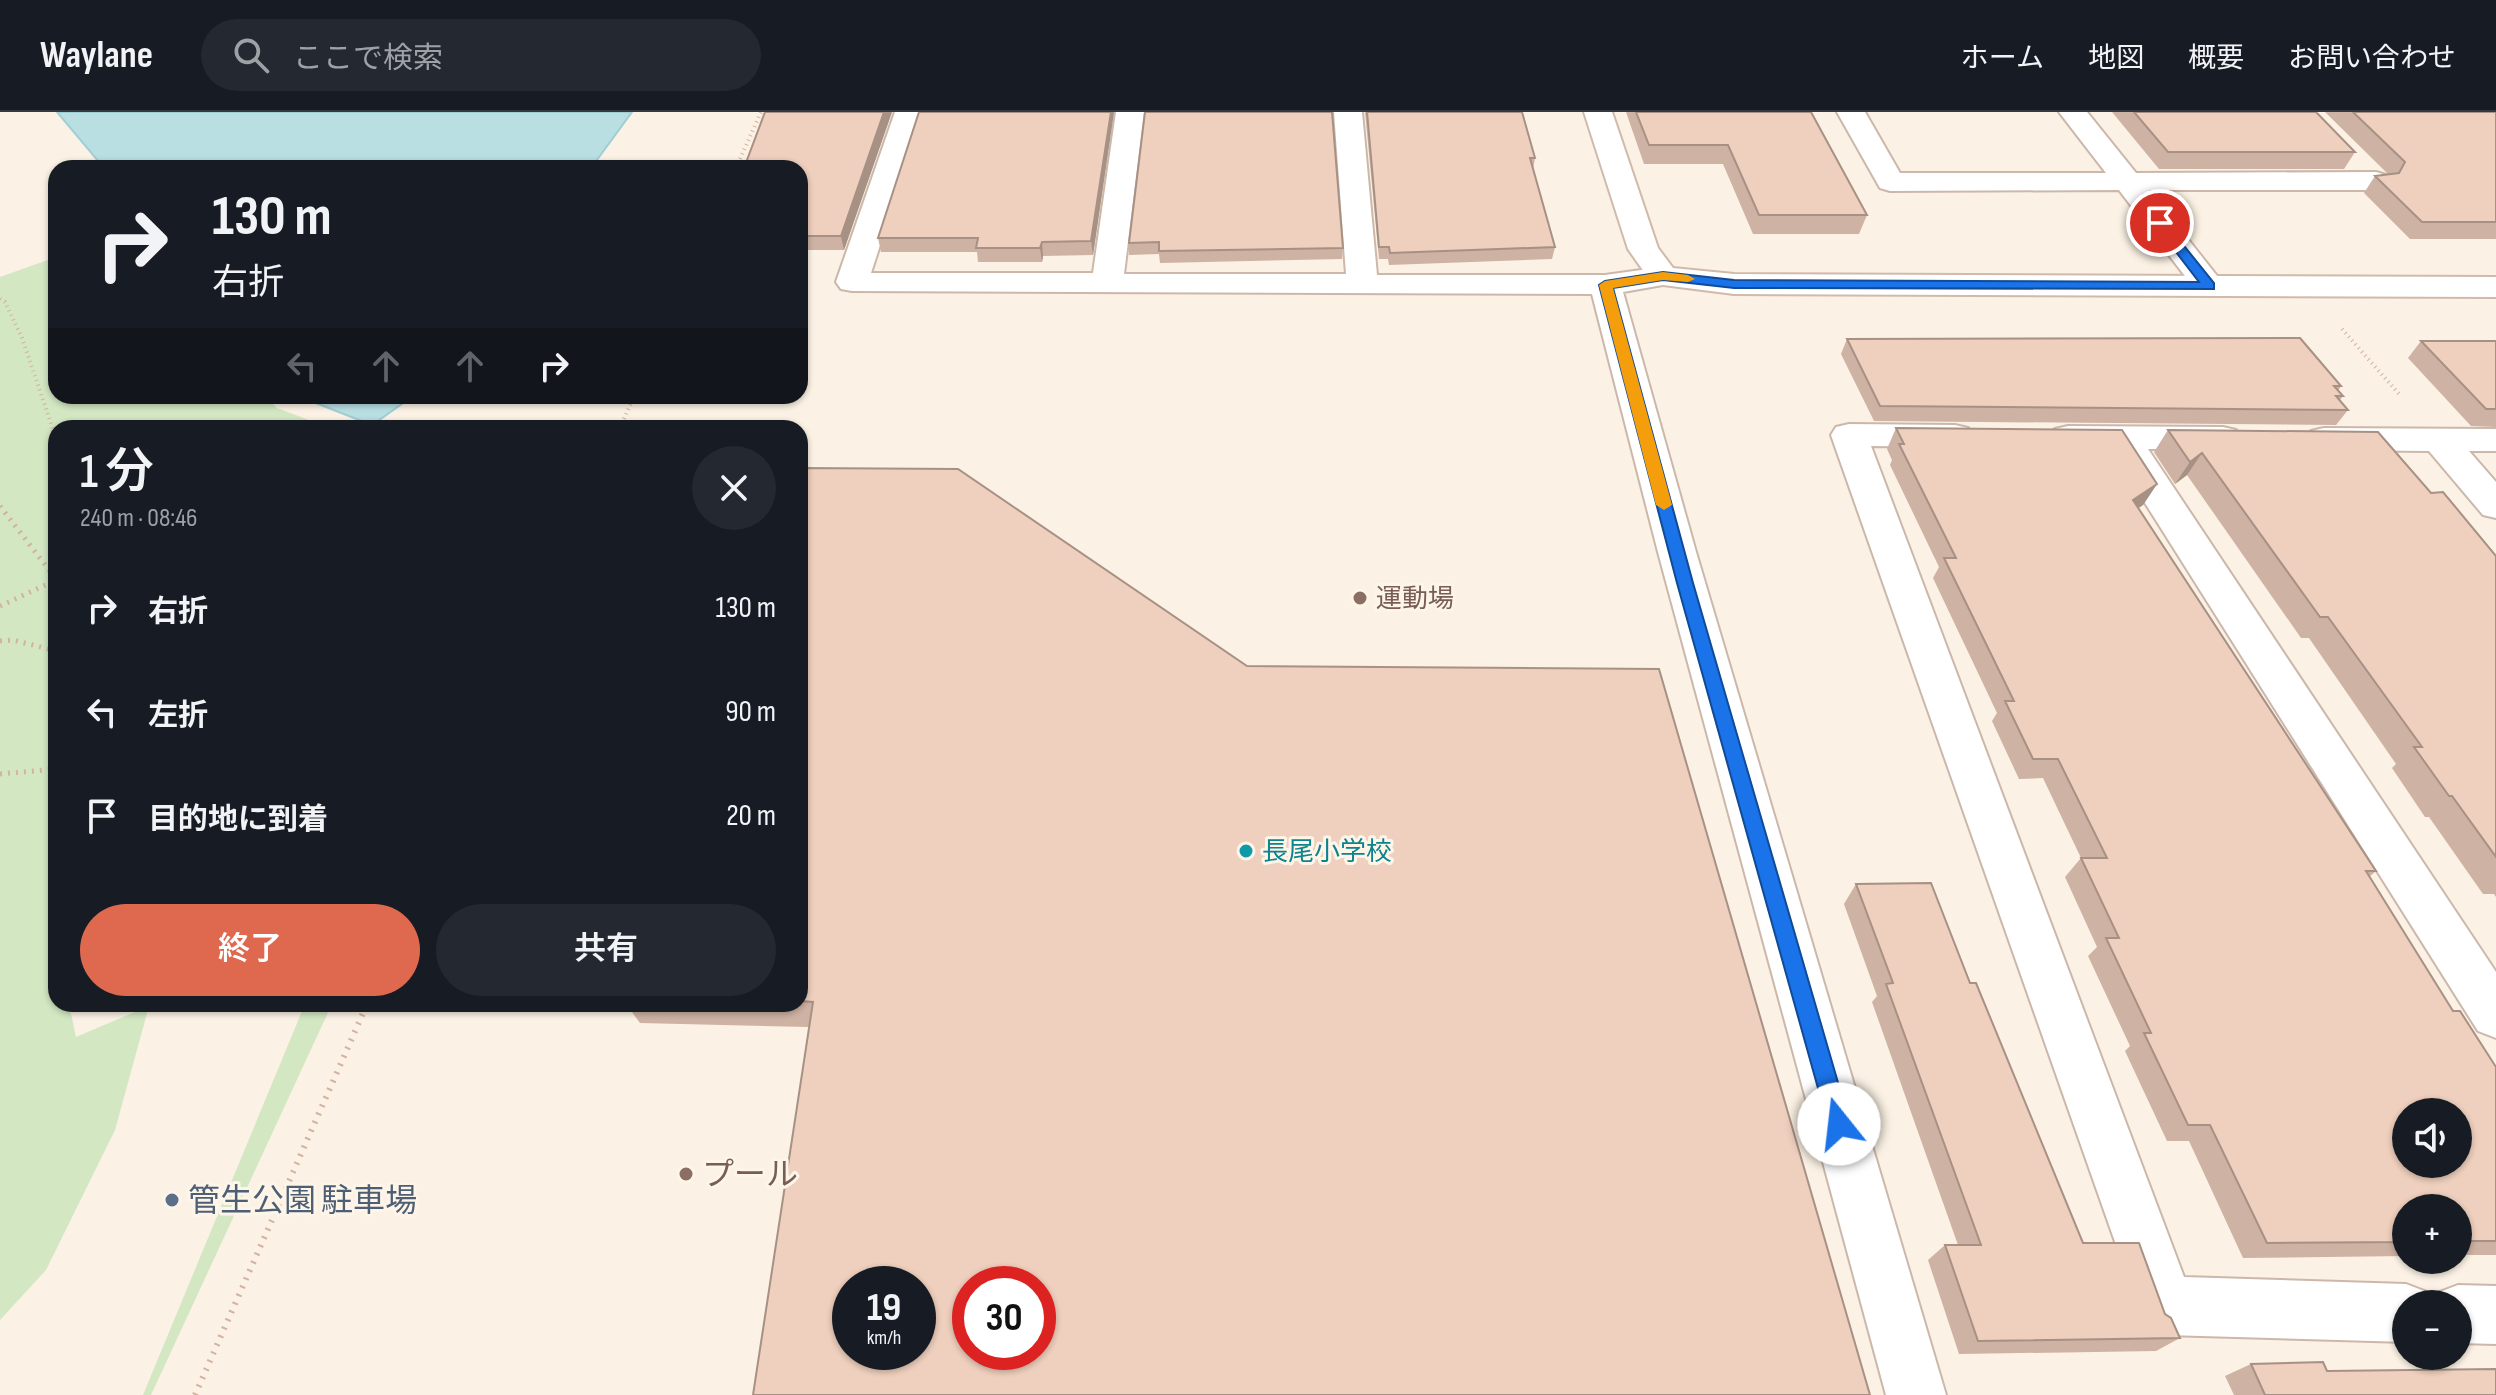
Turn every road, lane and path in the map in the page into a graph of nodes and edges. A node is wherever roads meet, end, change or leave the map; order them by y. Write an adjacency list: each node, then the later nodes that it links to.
1 (761, 112): 9 (path)
2 (909, 112): 13 (street)
3 (1130, 112): 13 (street)
4 (1348, 112): 12 (street)
5 (1598, 112): 11 (street)
6 (1851, 112): 10 (street)
7 (2073, 112): 10 (street)
8 (2346, 152): 10 (street)
9 (740, 160)
10 (2127, 182): 15 (street)
11 (1663, 276): 14 (street); 15 (street)
12 (1362, 282): 13 (street); 14 (street)
13 (1107, 284)
14 (1605, 285): 40 (street)
15 (2209, 286): 16 (street)
16 (2304, 286): 17 (street); 23 (path)
17 (2496, 287)
18 (0, 299): 19 (path)
19 (50, 420)
20 (2122, 437): 21 (street); 35 (street); 36 (street)
21 (2249, 438)
22 (2296, 438): 23 (street)
23 (2439, 440): 24 (street); 26 (street)
24 (2496, 440)
25 (0, 506): 27 (path)
26 (2496, 506)
27 (48, 569)
28 (48, 583): 29 (path)
29 (0, 606)
30 (0, 641): 31 (path)
31 (48, 649)
32 (48, 770): 33 (path)
33 (0, 774)
34 (363, 1012): 39 (path)
35 (2496, 1015)
36 (2392, 1313)
37 (2472, 1314): 38 (street)
38 (2496, 1315)
39 (195, 1395)
40 (1916, 1395)

